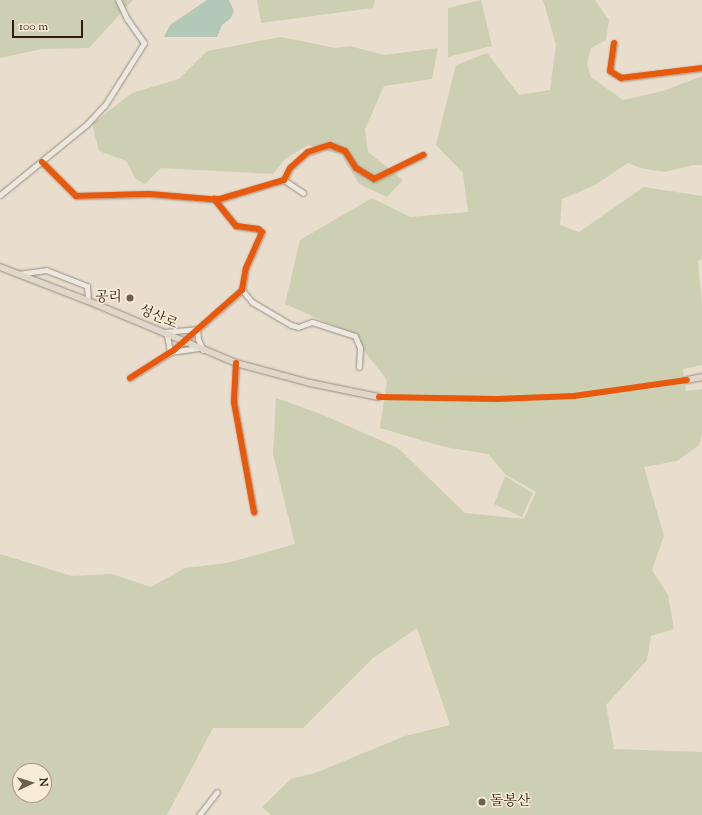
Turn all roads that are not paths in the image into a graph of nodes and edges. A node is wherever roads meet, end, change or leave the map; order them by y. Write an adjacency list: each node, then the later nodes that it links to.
1 (118, 0): 5 (street)
2 (614, 43): 3 (street)
3 (702, 68)
4 (423, 155): 6 (street)
5 (42, 162): 8 (street); 9 (street)
6 (284, 180): 7 (street); 9 (street)
7 (303, 193)
8 (0, 195)
9 (214, 199): 12 (street)
10 (0, 267): 11 (main road, 성산로)
11 (17, 274): 13 (main road, 성산로); 13 (street)
12 (242, 290): 14 (street); 20 (street)
13 (88, 301): 15 (main road, 성산로)
14 (197, 329): 15 (street); 16 (street); 17 (street)
15 (164, 334): 16 (main road, 성산로); 18 (street)
16 (183, 342): 17 (main road, 성산로); 18 (street)
17 (201, 349): 18 (street); 19 (main road, 성산로)
18 (170, 352): 22 (street)
19 (236, 363): 24 (main road, 성산로); 25 (street)
20 (359, 367)
21 (702, 377): 23 (main road)
22 (130, 378)
23 (688, 380)
24 (379, 397)
25 (254, 512)
26 (217, 792): 27 (street)
27 (199, 815)

